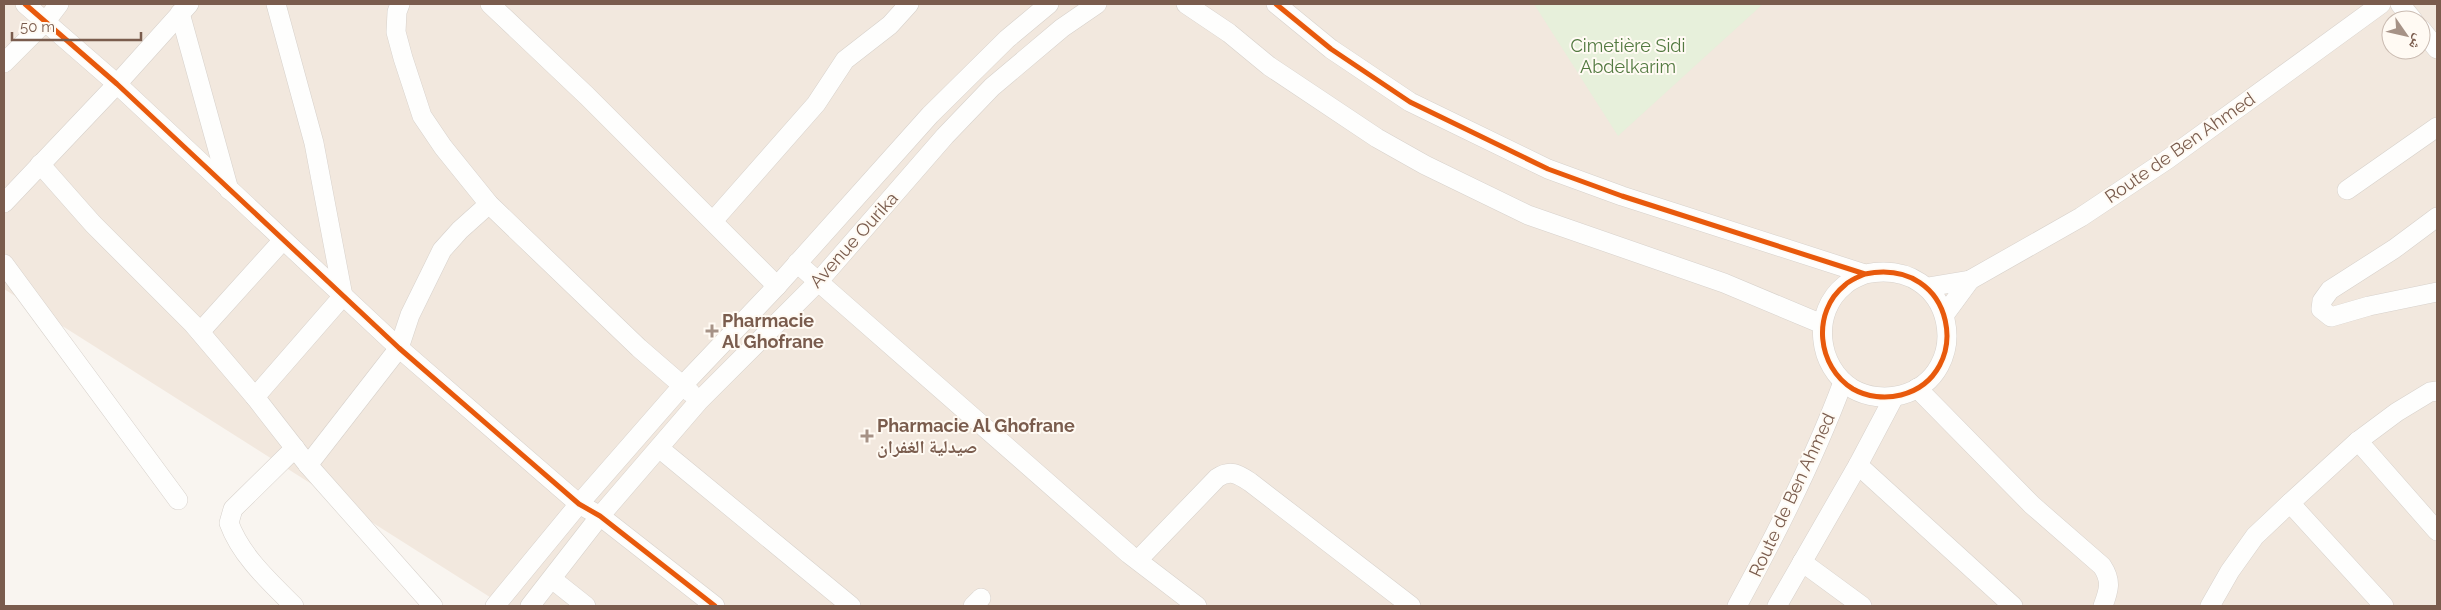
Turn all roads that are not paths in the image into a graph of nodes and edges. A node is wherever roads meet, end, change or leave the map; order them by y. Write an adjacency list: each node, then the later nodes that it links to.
1 (25, 4): 13 (street)
2 (60, 4): 13 (street)
3 (276, 4): 33 (street)
4 (400, 4): 21 (street)
5 (490, 4): 23 (street)
6 (909, 4): 23 (street)
7 (1049, 4): 25 (street, Avenue Ourika)
8 (1097, 4): 29 (street, Avenue Ourika)
9 (1186, 4): 35 (street)
10 (1276, 4): 27 (street)
11 (2381, 4): 28 (street, Route de Ben Ahmed)
12 (184, 9): 15 (street); 18 (street)
13 (46, 21): 14 (street); 15 (street)
14 (4, 63)
15 (117, 84): 17 (street); 18 (street)
16 (2437, 127): 19 (street)
17 (40, 164): 20 (street); 36 (street)
18 (229, 190): 24 (street)
19 (2347, 190)
20 (4, 203)
21 (489, 204): 37 (street); 39 (street)
22 (2437, 217): 32 (street)
23 (713, 221): 30 (street)
24 (283, 240): 33 (street); 36 (street)
25 (797, 263): 29 (street); 30 (street, Avenue Ourika)
26 (4, 264): 50 (street)
27 (1865, 274): 31 (street); 35 (street)
28 (1970, 280): 31 (street, Route de Ben Ahmed); 34 (street, Route de Ben Ahmed)
29 (818, 282): 44 (street, Avenue Ourika); 55 (street)
30 (777, 286): 39 (street, Avenue Ourika)
31 (1928, 287): 34 (street)
32 (2437, 292)
33 (343, 296): 37 (street); 42 (street)
34 (1945, 314): 40 (street)
35 (1822, 324): 38 (street)
36 (200, 332): 42 (street)
37 (398, 348): 48 (street); 52 (street)
38 (1843, 382): 43 (street); 67 (street, Route de Ben Ahmed)
39 (683, 385): 44 (street); 52 (street, Avenue Ourika)
40 (1918, 388): 43 (street); 71 (street)
41 (2435, 394): 45 (street)
42 (255, 397): 46 (street)
43 (1894, 397): 49 (street, Route de Ben Ahmed)
44 (699, 401): 47 (street, Avenue Ourika)
45 (2358, 441): 51 (street); 54 (street)
46 (295, 448): 48 (street); 58 (street)
47 (658, 448): 53 (street, Avenue Ourika); 64 (street)
48 (308, 465): 59 (street)
49 (1858, 465): 56 (street, Route de Ben Ahmed); 70 (street)
50 (178, 500)
51 (2290, 503): 72 (street); 73 (street)
52 (579, 504): 53 (street); 60 (street, Avenue Ourika)
53 (600, 516): 57 (street, Avenue Ourika); 63 (street)
54 (2437, 531)
55 (1138, 560): 65 (street); 66 (street)
56 (1802, 562): 68 (street, Route de Ben Ahmed); 69 (street)
57 (552, 579): 61 (street, Avenue Ourika); 62 (street)
58 (294, 606)
59 (433, 606)
60 (494, 606)
61 (530, 606)
62 (586, 606)
63 (715, 606)
64 (851, 606)
65 (1197, 606)
66 (1411, 606)
67 (1737, 606)
68 (1777, 606)
69 (1862, 606)
70 (2013, 606)
71 (2103, 606)
72 (2210, 606)
73 (2384, 606)

